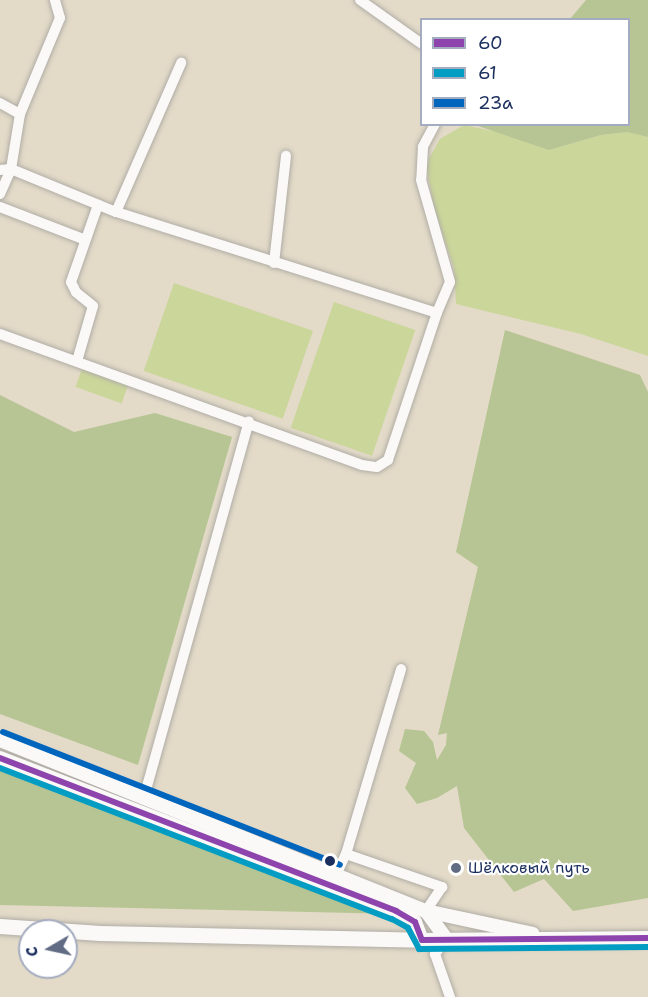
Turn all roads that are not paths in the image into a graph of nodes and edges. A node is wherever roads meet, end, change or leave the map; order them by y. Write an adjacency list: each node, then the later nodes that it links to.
1 (55, 0): 6 (street)
2 (360, 0): 3 (street)
3 (420, 43)
4 (181, 63): 13 (street)
5 (0, 103): 6 (street)
6 (20, 114): 9 (street)
7 (434, 126): 16 (street)
8 (286, 156): 15 (street)
9 (6, 169): 10 (street); 11 (street)
10 (0, 194)
11 (98, 205): 13 (street); 14 (street)
12 (0, 207): 14 (street)
13 (116, 212): 15 (street)
14 (83, 239): 18 (street)
15 (274, 264): 16 (street)
16 (437, 313): 19 (street)
17 (0, 334): 18 (street)
18 (77, 361): 19 (street)
19 (249, 421): 23 (street)
20 (401, 669): 24 (street)
21 (0, 740): 23 (main road)
22 (0, 758): 26 (main road)
23 (144, 798): 25 (main road)
24 (346, 854): 25 (street); 27 (street)
25 (337, 873): 26 (main road); 27 (main road)
26 (331, 888): 32 (main road)
27 (426, 911): 30 (main road); 31 (main road)
28 (0, 927): 32 (highway)
29 (648, 938): 31 (highway)
30 (446, 939): 31 (highway); 32 (highway); 33 (street)
31 (565, 939)
32 (422, 940)
33 (450, 997)

